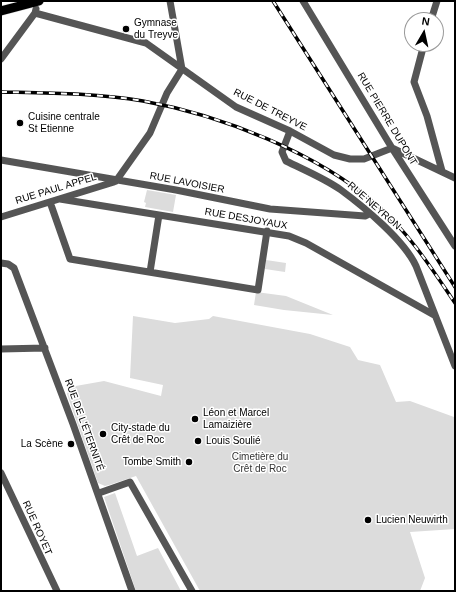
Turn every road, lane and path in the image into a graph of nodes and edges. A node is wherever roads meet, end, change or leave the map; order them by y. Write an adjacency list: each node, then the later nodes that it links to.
1 (37, 1): 5 (main road); 7 (street)
2 (170, 1): 10 (street)
3 (304, 1): 12 (street, RUE PIERRE DUPONT)
4 (437, 1): 6 (street)
5 (1, 11)
6 (434, 12)
7 (36, 13): 9 (street); 10 (street, RUE DE TREYVE)
8 (422, 52): 14 (street)
9 (1, 59)
10 (182, 69): 11 (street, RUE DE TREYVE); 16 (street)
11 (290, 131): 12 (street, RUE DE TREYVE); 19 (street, RUE NEYRON)
12 (392, 148): 14 (street); 23 (street, RUE PIERRE DUPONT)
13 (1, 160): 16 (street, RUE LAVOISIER)
14 (442, 171): 15 (street)
15 (455, 178)
16 (116, 181): 17 (street, RUE PAUL APPEL); 19 (street, RUE LAVOISIER)
17 (60, 199): 18 (street, RUE PAUL APPEL); 20 (street, RUE DESJOYAUX)
18 (50, 202): 21 (street, RUE PAUL APPEL); 25 (street)
19 (369, 214): 26 (street, RUE NEYRON)
20 (159, 215): 22 (street, RUE DESJOYAUX); 25 (street)
21 (1, 217)
22 (267, 232): 25 (street); 26 (street, RUE DESJOYAUX)
23 (455, 246)
24 (1, 263): 27 (street, RUE DE L'ÉTERNITÉ)
25 (150, 272)
26 (434, 315): 29 (street, RUE NEYRON)
27 (45, 348): 28 (street); 31 (street, RUE DE L'ÉTERNITÉ)
28 (1, 349)
29 (455, 366)
30 (1, 473): 32 (street, RUE ROYET)
31 (98, 493): 33 (street, RUE DE L'ÉTERNITÉ); 34 (street)
32 (57, 591)
33 (132, 591)
34 (192, 591)

